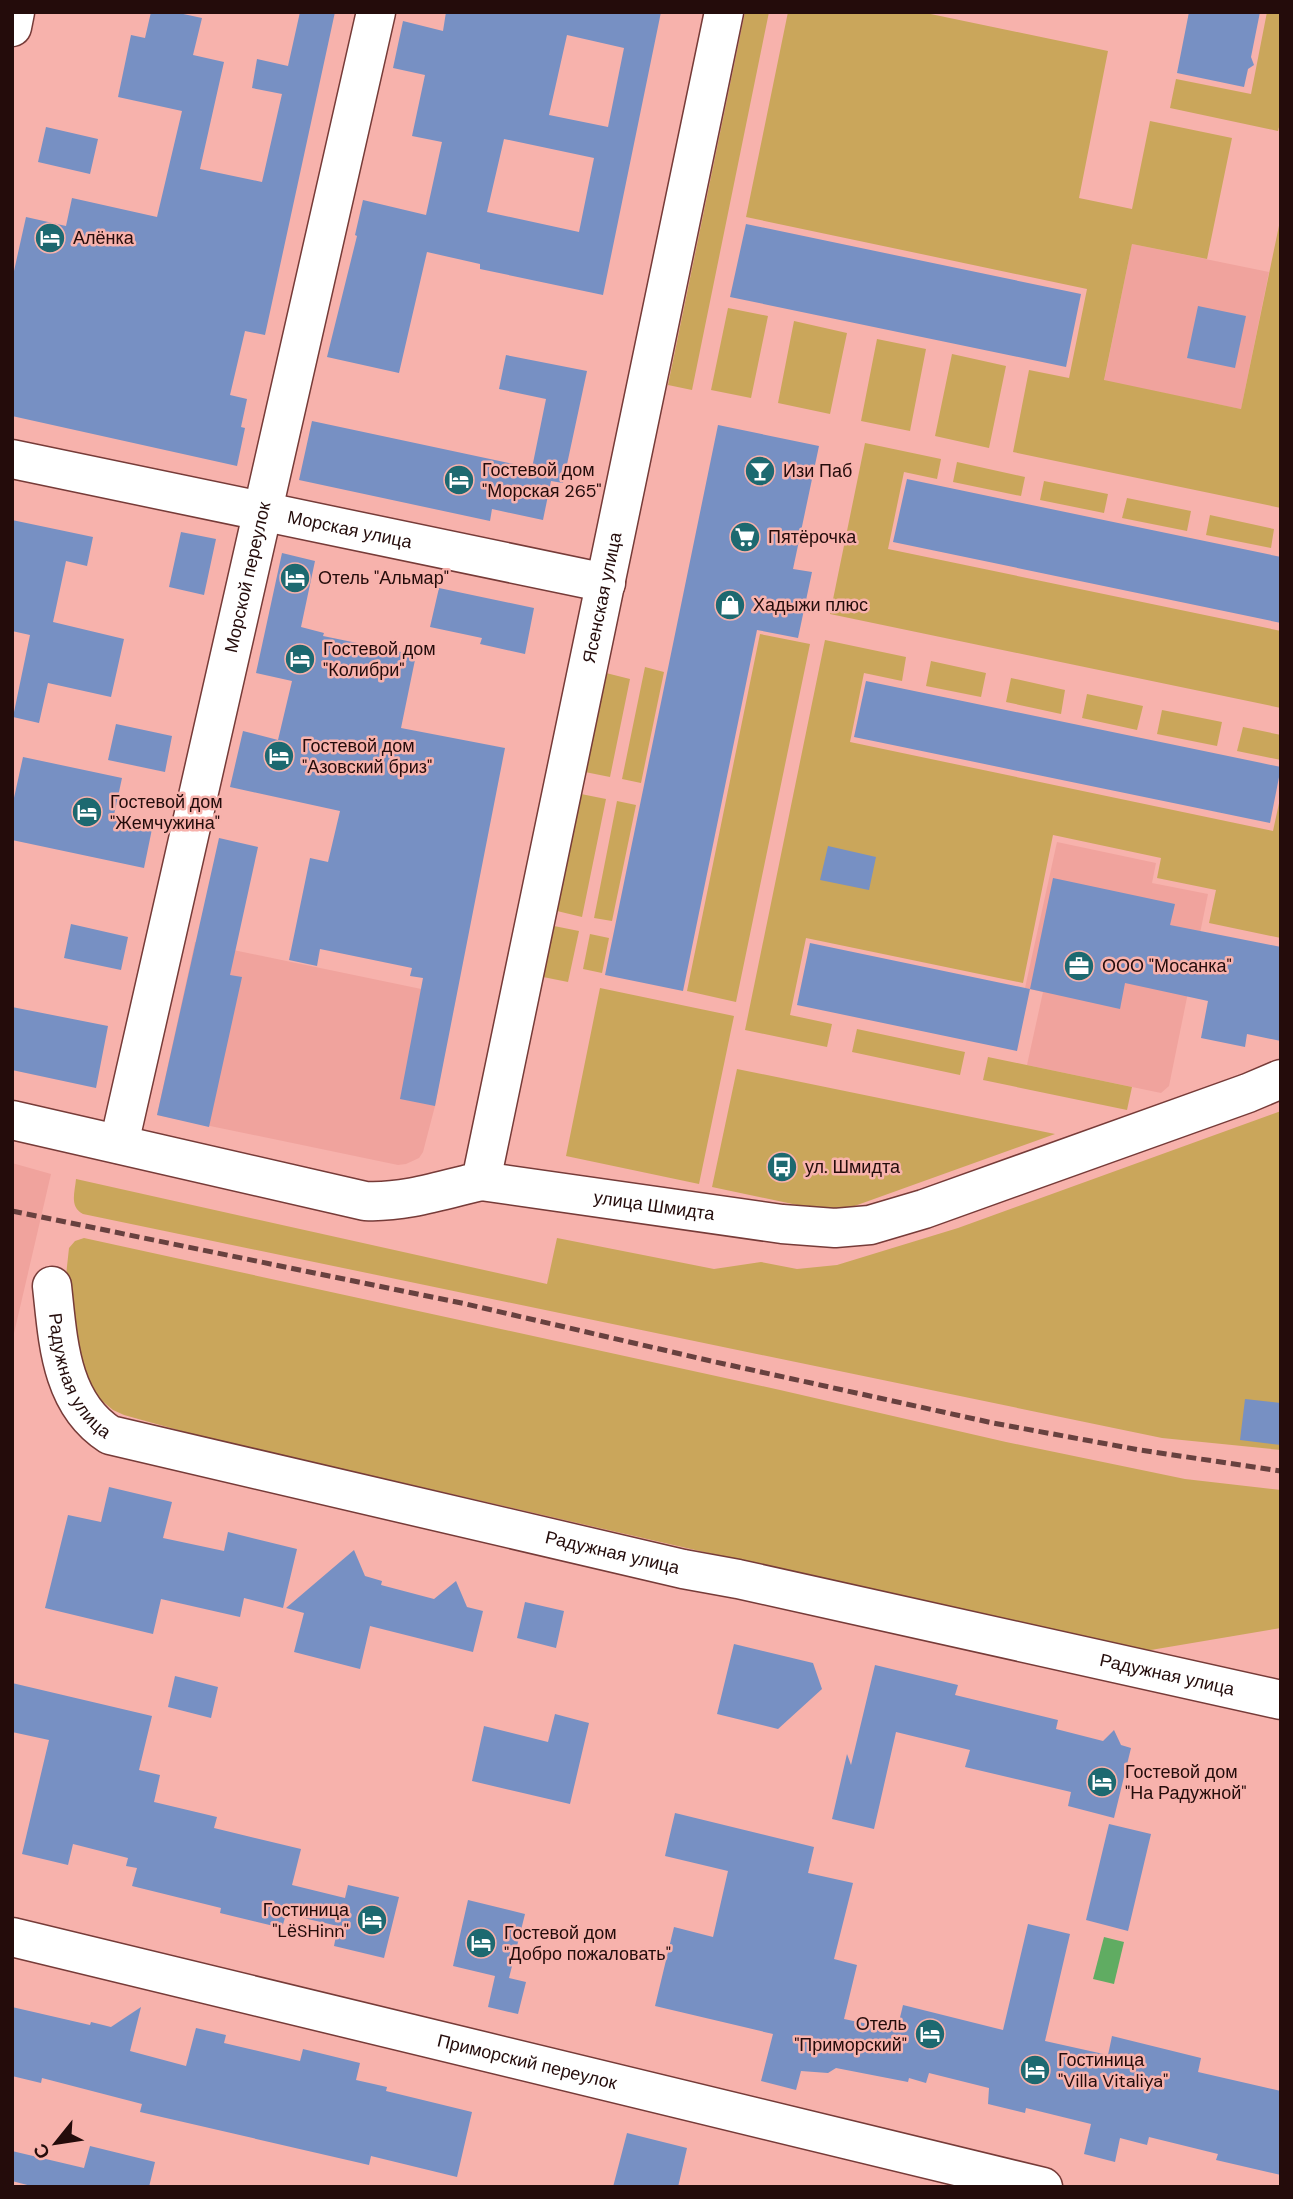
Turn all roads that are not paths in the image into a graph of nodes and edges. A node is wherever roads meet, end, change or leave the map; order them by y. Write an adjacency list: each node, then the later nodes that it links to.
1 (15, 12): 4 (street)
2 (376, 12): 6 (street, Морской переулок)
3 (724, 12): 7 (street, Ясенская улица)
4 (12, 27)
5 (12, 459): 6 (street, Морская улица)
6 (262, 512): 7 (street, Морская улица); 10 (street, Морской переулок)
7 (606, 583): 11 (street, Ясенская улица)
8 (1281, 1079): 11 (street, улица Шмидта)
9 (12, 1120): 10 (street, улица Шмидта)
10 (119, 1144): 11 (street, улица Шмидта)
11 (481, 1181)
12 (52, 1286): 13 (street, Радужная улица)
13 (1281, 1700)
14 (12, 1937): 15 (street, Приморский переулок)
15 (1043, 2187)

